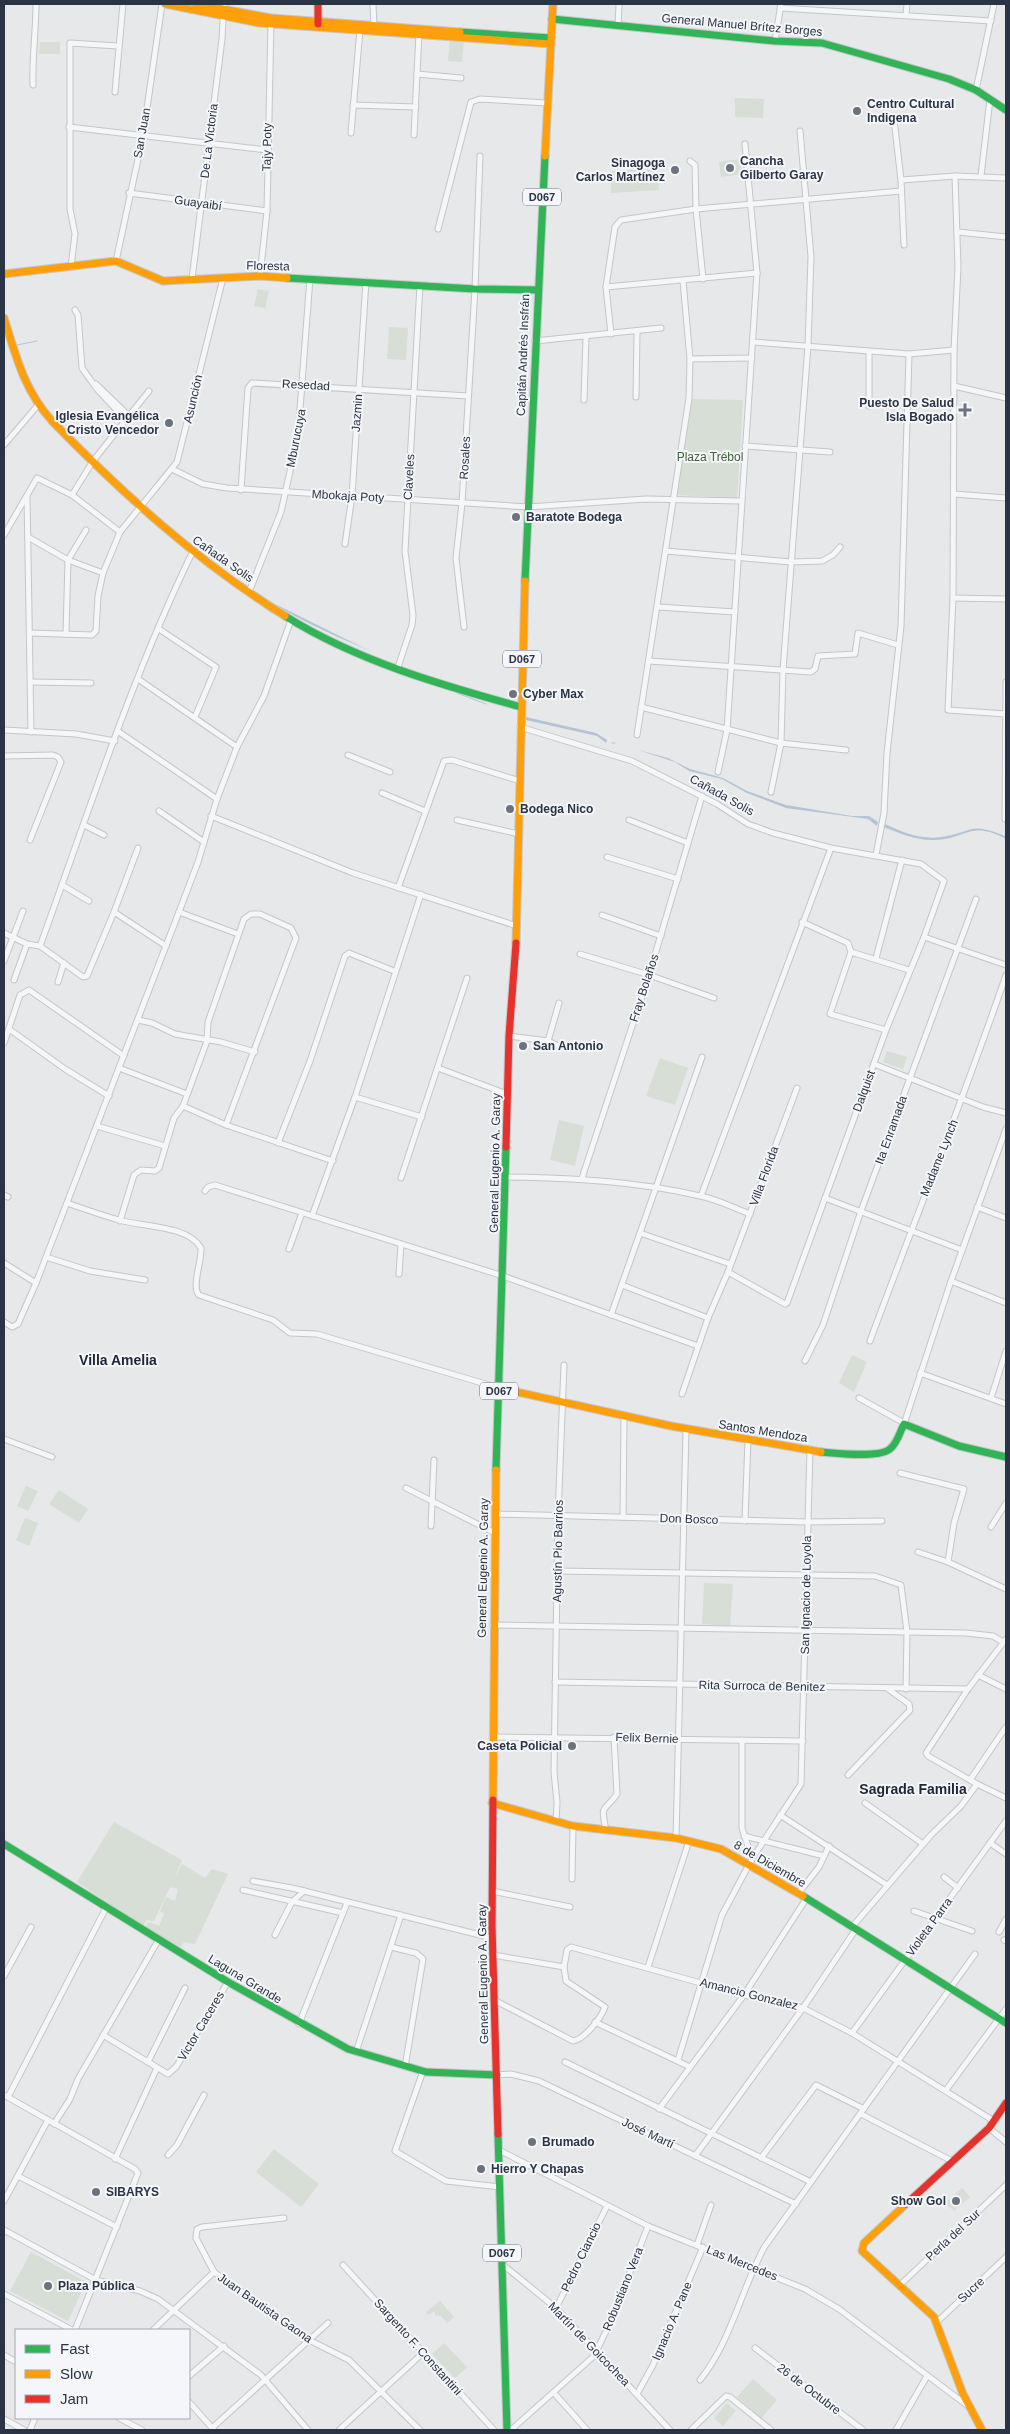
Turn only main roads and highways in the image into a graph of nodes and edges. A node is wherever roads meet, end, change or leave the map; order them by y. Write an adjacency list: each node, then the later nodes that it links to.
1 (164, 4): 5 (main road)
2 (196, 4): 5 (main road)
3 (318, 4): 7 (main road)
4 (553, 4): 6 (main road, Capitán Andrés Insfrán / D067)
5 (224, 10): 7 (main road)
6 (552, 19): 9 (main road, Capitán Andrés Insfrán / D067); 10 (main road, General Manuel Brítez Borges)
7 (318, 24): 8 (main road); 8 (main road)
8 (374, 27): 9 (main road)
9 (551, 41): 12 (main road, Capitán Andrés Insfrán / D067)
10 (1006, 110)
11 (4, 274): 12 (main road, Floresta)
12 (537, 290): 14 (main road, Capitán Andrés Insfrán / D067)
13 (4, 320): 14 (main road, Cañada Solis)
14 (521, 707): 15 (main road, General Eugenio A. Garay / D067)
15 (499, 1388): 16 (main road, Santos Mendoza); 17 (main road, General Eugenio A. Garay / D067)
16 (1006, 1457)
17 (492, 1804): 19 (main road, 8 de Diciembre); 20 (main road, General Eugenio A. Garay / D067)
18 (4, 1844): 20 (main road, Laguna Grande)
19 (1003, 2021)
20 (496, 2075): 22 (main road, General Eugenio A. Garay / D067)
21 (1006, 2103): 23 (main road)
22 (508, 2428)
23 (982, 2430)

